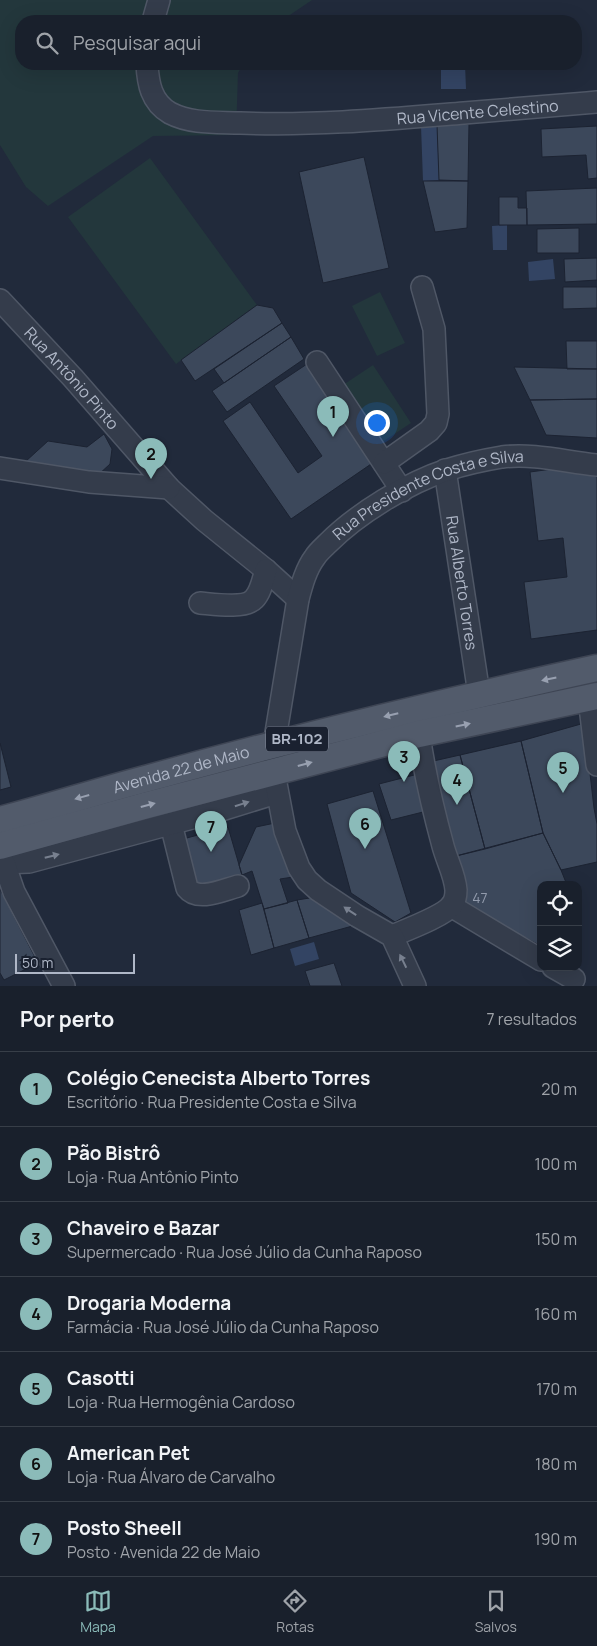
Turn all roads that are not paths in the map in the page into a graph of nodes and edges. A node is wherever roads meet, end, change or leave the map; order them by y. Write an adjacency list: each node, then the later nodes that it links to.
1 (159, 0): 2 (street)
2 (154, 15)
3 (148, 70): 4 (street, Rua Vicente Celestino)
4 (597, 102)
5 (422, 287): 8 (street)
6 (0, 300): 12 (street, Rua Antônio Pinto)
7 (317, 362): 8 (street)
8 (384, 462): 13 (street)
9 (597, 464): 11 (street, Rua Presidente Costa e Silva)
10 (0, 468): 12 (street)
11 (445, 470): 13 (street, Rua Presidente Costa e Silva); 18 (street, Rua Alberto Torres)
12 (169, 488): 14 (street, Rua Antônio Pinto)
13 (402, 491): 15 (street, Rua Presidente Costa e Silva)
14 (266, 570): 15 (street, Rua Antônio Pinto); 16 (street)
15 (298, 599): 21 (street, Rua Presidente Costa e Silva)
16 (200, 603)
17 (597, 668): 18 (main road, Avenida 22 de Maio / BR-102, one-way to 18)
18 (479, 694): 21 (main road, Avenida 22 de Maio / BR-102, one-way to 21)
19 (593, 697): 20 (main road, Avenida 22 de Maio / BR-102, one-way to 19); 22 (street)
20 (419, 734): 23 (main road, Avenida 22 de Maio / BR-102, one-way to 20); 28 (street)
21 (274, 745): 23 (street, Rua Presidente Costa e Silva); 24 (main road, Avenida 22 de Maio / BR-102, one-way to 24)
22 (597, 765)
23 (275, 783): 25 (street, one-way to 23); 26 (main road, Avenida 22 de Maio / BR-102, one-way to 23); 29 (street, Rua Presidente Costa e Silva, one-way to 23)
24 (0, 820)
25 (171, 824): 26 (street, one-way to 25); 27 (street)
26 (1, 857): 33 (street)
27 (238, 886)
28 (451, 906): 29 (street); 30 (street)
29 (392, 936): 34 (street, one-way to 29)
30 (537, 958)
31 (560, 971): 32 (street)
32 (574, 979)
33 (64, 986)
34 (415, 986)

